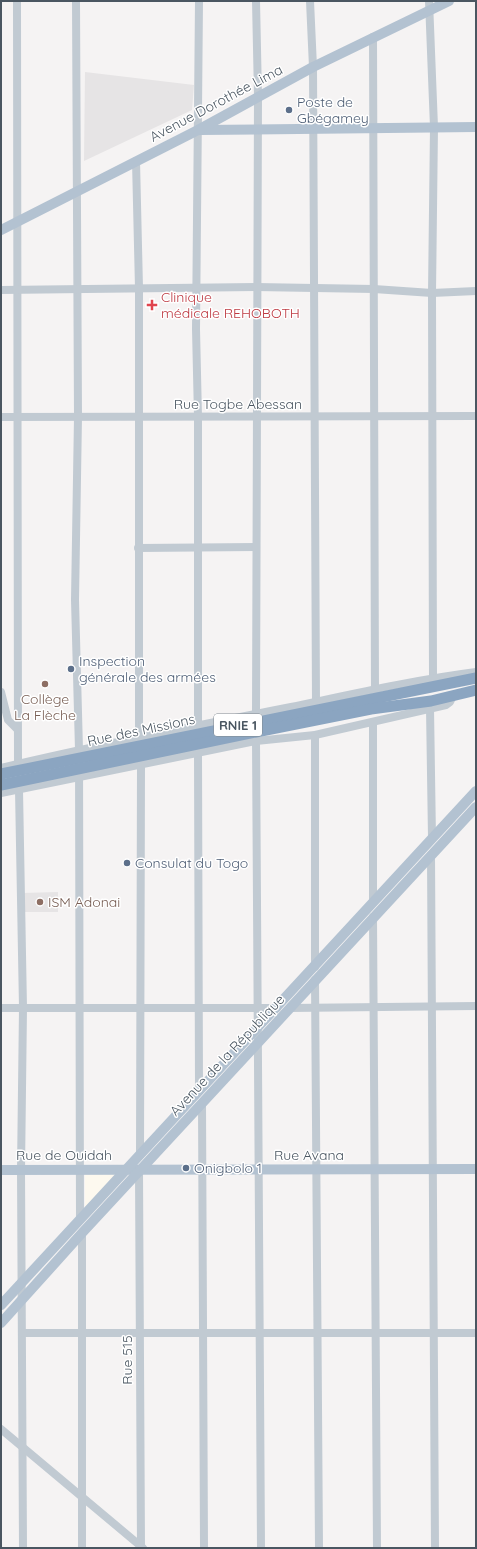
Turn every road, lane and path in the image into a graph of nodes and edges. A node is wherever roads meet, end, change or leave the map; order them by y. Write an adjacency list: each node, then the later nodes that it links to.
1 (17, 1): 20 (street)
2 (76, 1): 19 (street)
3 (198, 1): 17 (street)
4 (256, 1): 11 (street)
5 (310, 1): 10 (street)
6 (429, 1): 8 (street)
7 (446, 1): 8 (main road, Avenue Dorothée Lima)
8 (429, 12): 9 (main road, Avenue Dorothée Lima); 12 (street)
9 (373, 37): 10 (main road, Avenue Dorothée Lima); 15 (street)
10 (313, 67): 11 (main road, Avenue Dorothée Lima); 16 (street)
11 (258, 96): 14 (street); 17 (main road, Avenue Dorothée Lima)
12 (434, 127): 13 (main road); 15 (main road); 31 (street)
13 (476, 127)
14 (257, 128): 16 (main road); 17 (main road); 23 (street)
15 (373, 128): 16 (main road); 26 (street)
16 (313, 129): 25 (street)
17 (198, 130): 18 (main road, Avenue Dorothée Lima); 22 (street)
18 (136, 161): 19 (main road, Avenue Dorothée Lima); 24 (street)
19 (78, 191): 20 (main road, Avenue Dorothée Lima); 29 (street)
20 (16, 222): 21 (main road, Avenue Dorothée Lima); 28 (street)
21 (1, 230)
22 (196, 287): 23 (street); 24 (street); 38 (street)
23 (256, 287): 25 (street); 39 (street)
24 (139, 288): 29 (street); 37 (street)
25 (313, 288): 26 (street); 40 (street)
26 (374, 289): 31 (street); 41 (street)
27 (1, 290): 28 (street)
28 (16, 290): 29 (street); 35 (street)
29 (77, 290): 36 (street)
30 (476, 291): 31 (street)
31 (432, 293): 32 (street)
32 (432, 416): 33 (street, Rue Togbe Abessan); 41 (street, Rue Togbe Abessan); 46 (street)
33 (476, 416)
34 (1, 417): 35 (street, Rue Togbe Abessan)
35 (16, 417): 36 (street, Rue Togbe Abessan); 57 (street)
36 (78, 417): 37 (street, Rue Togbe Abessan); 62 (street)
37 (138, 417): 38 (street, Rue Togbe Abessan); 44 (street)
38 (198, 417): 39 (street, Rue Togbe Abessan); 42 (street)
39 (256, 417): 40 (street, Rue Togbe Abessan); 43 (street)
40 (313, 417): 41 (street, Rue Togbe Abessan); 52 (street)
41 (374, 417): 48 (street)
42 (198, 547): 43 (street); 44 (street); 56 (street)
43 (256, 547): 54 (street)
44 (138, 548): 59 (street)
45 (476, 672): 46 (street)
46 (433, 678): 48 (street)
47 (476, 678): 62 (highway, Rue des Missions / RNIE 1)
48 (375, 690): 52 (street)
49 (476, 690): 51 (highway, Rue des Missions / RNIE 1)
50 (1, 692): 57 (street)
51 (453, 696): 53 (street); 66 (highway, Rue des Missions / RNIE 1)
52 (316, 702): 54 (street)
53 (430, 708): 55 (street); 73 (street)
54 (256, 714): 56 (street)
55 (373, 722): 58 (street); 75 (street)
56 (198, 726): 59 (street)
57 (17, 729): 63 (street)
58 (315, 735): 60 (street); 77 (street)
59 (139, 739): 62 (street)
60 (256, 741): 61 (street); 88 (street)
61 (198, 753): 64 (street); 87 (street)
62 (79, 754): 63 (street); 66 (street); 67 (highway, Rue des Missions / RNIE 1)
63 (18, 764): 65 (street)
64 (141, 765): 66 (street); 86 (street)
65 (1, 768)
66 (78, 773): 68 (highway, Rue des Missions / RNIE 1); 69 (street); 85 (street)
67 (1, 774)
68 (1, 785)
69 (19, 790): 71 (street); 84 (street)
70 (476, 790): 73 (main road, Avenue de la République)
71 (1, 793)
72 (476, 808): 74 (main road, Avenue de la République)
73 (432, 838): 75 (main road, Avenue de la République)
74 (431, 855): 76 (main road, Avenue de la République); 79 (street)
75 (373, 900): 77 (main road, Avenue de la République)
76 (373, 917): 78 (main road, Avenue de la République); 82 (street)
77 (314, 967): 89 (main road, Avenue de la République)
78 (315, 980): 81 (street); 90 (main road, Avenue de la République)
79 (432, 1006): 80 (street); 82 (street); 102 (street)
80 (476, 1006)
81 (315, 1007): 82 (street); 90 (street); 100 (street)
82 (374, 1007): 101 (street)
83 (1, 1008): 84 (street)
84 (23, 1008): 85 (street); 105 (street)
85 (79, 1008): 86 (street); 96 (street)
86 (139, 1008): 87 (street); 95 (street)
87 (199, 1008): 88 (street); 93 (street)
88 (258, 1008): 89 (street); 91 (street)
89 (277, 1008): 91 (main road, Avenue de la République)
90 (290, 1008): 92 (main road, Avenue de la République)
91 (258, 1029): 92 (street); 93 (main road, Avenue de la République)
92 (258, 1044): 94 (main road, Avenue de la République); 99 (street)
93 (199, 1089): 95 (main road, Avenue de la République)
94 (202, 1103): 98 (street); 106 (main road, Avenue de la République)
95 (140, 1155): 97 (main road, Avenue de la République)
96 (80, 1169): 97 (main road, Rue de Ouidah); 105 (main road, Rue de Ouidah); 107 (street)
97 (126, 1169): 106 (main road, Rue de Ouidah); 107 (main road, Avenue de la République)
98 (202, 1169): 99 (main road, Rue Avana); 106 (main road, Rue Avana); 114 (street)
99 (258, 1169): 100 (main road, Rue Avana); 115 (street)
100 (317, 1169): 101 (main road, Rue Avana); 118 (street)
101 (375, 1169): 102 (main road, Rue Avana); 119 (street)
102 (433, 1169): 103 (main road, Rue Avana); 116 (street)
103 (476, 1169)
104 (1, 1170): 105 (main road, Rue de Ouidah)
105 (21, 1170): 109 (street)
106 (141, 1170): 108 (main road, Avenue de la République); 113 (street, Rue 515)
107 (80, 1218): 109 (main road, Avenue de la République)
108 (82, 1233): 110 (main road, Avenue de la République); 121 (street)
109 (22, 1282): 110 (street); 111 (main road, Avenue de la République)
110 (22, 1302): 112 (main road, Avenue de la République); 117 (street)
111 (1, 1305)
112 (1, 1323)
113 (140, 1332): 114 (street); 121 (street); 125 (street, Rue 515)
114 (203, 1332): 115 (street); 128 (street)
115 (260, 1332): 118 (street); 129 (street)
116 (434, 1332): 119 (street); 120 (street); 132 (street)
117 (22, 1333): 121 (street); 123 (street)
118 (318, 1333): 119 (street); 130 (street)
119 (376, 1333): 131 (street)
120 (476, 1333)
121 (82, 1334): 124 (street)
122 (1, 1429): 123 (street)
123 (22, 1446): 124 (street); 126 (street)
124 (82, 1497): 125 (street); 127 (street)
125 (141, 1547)
126 (23, 1548)
127 (82, 1548)
128 (204, 1548)
129 (261, 1548)
130 (319, 1548)
131 (377, 1548)
132 (435, 1548)

